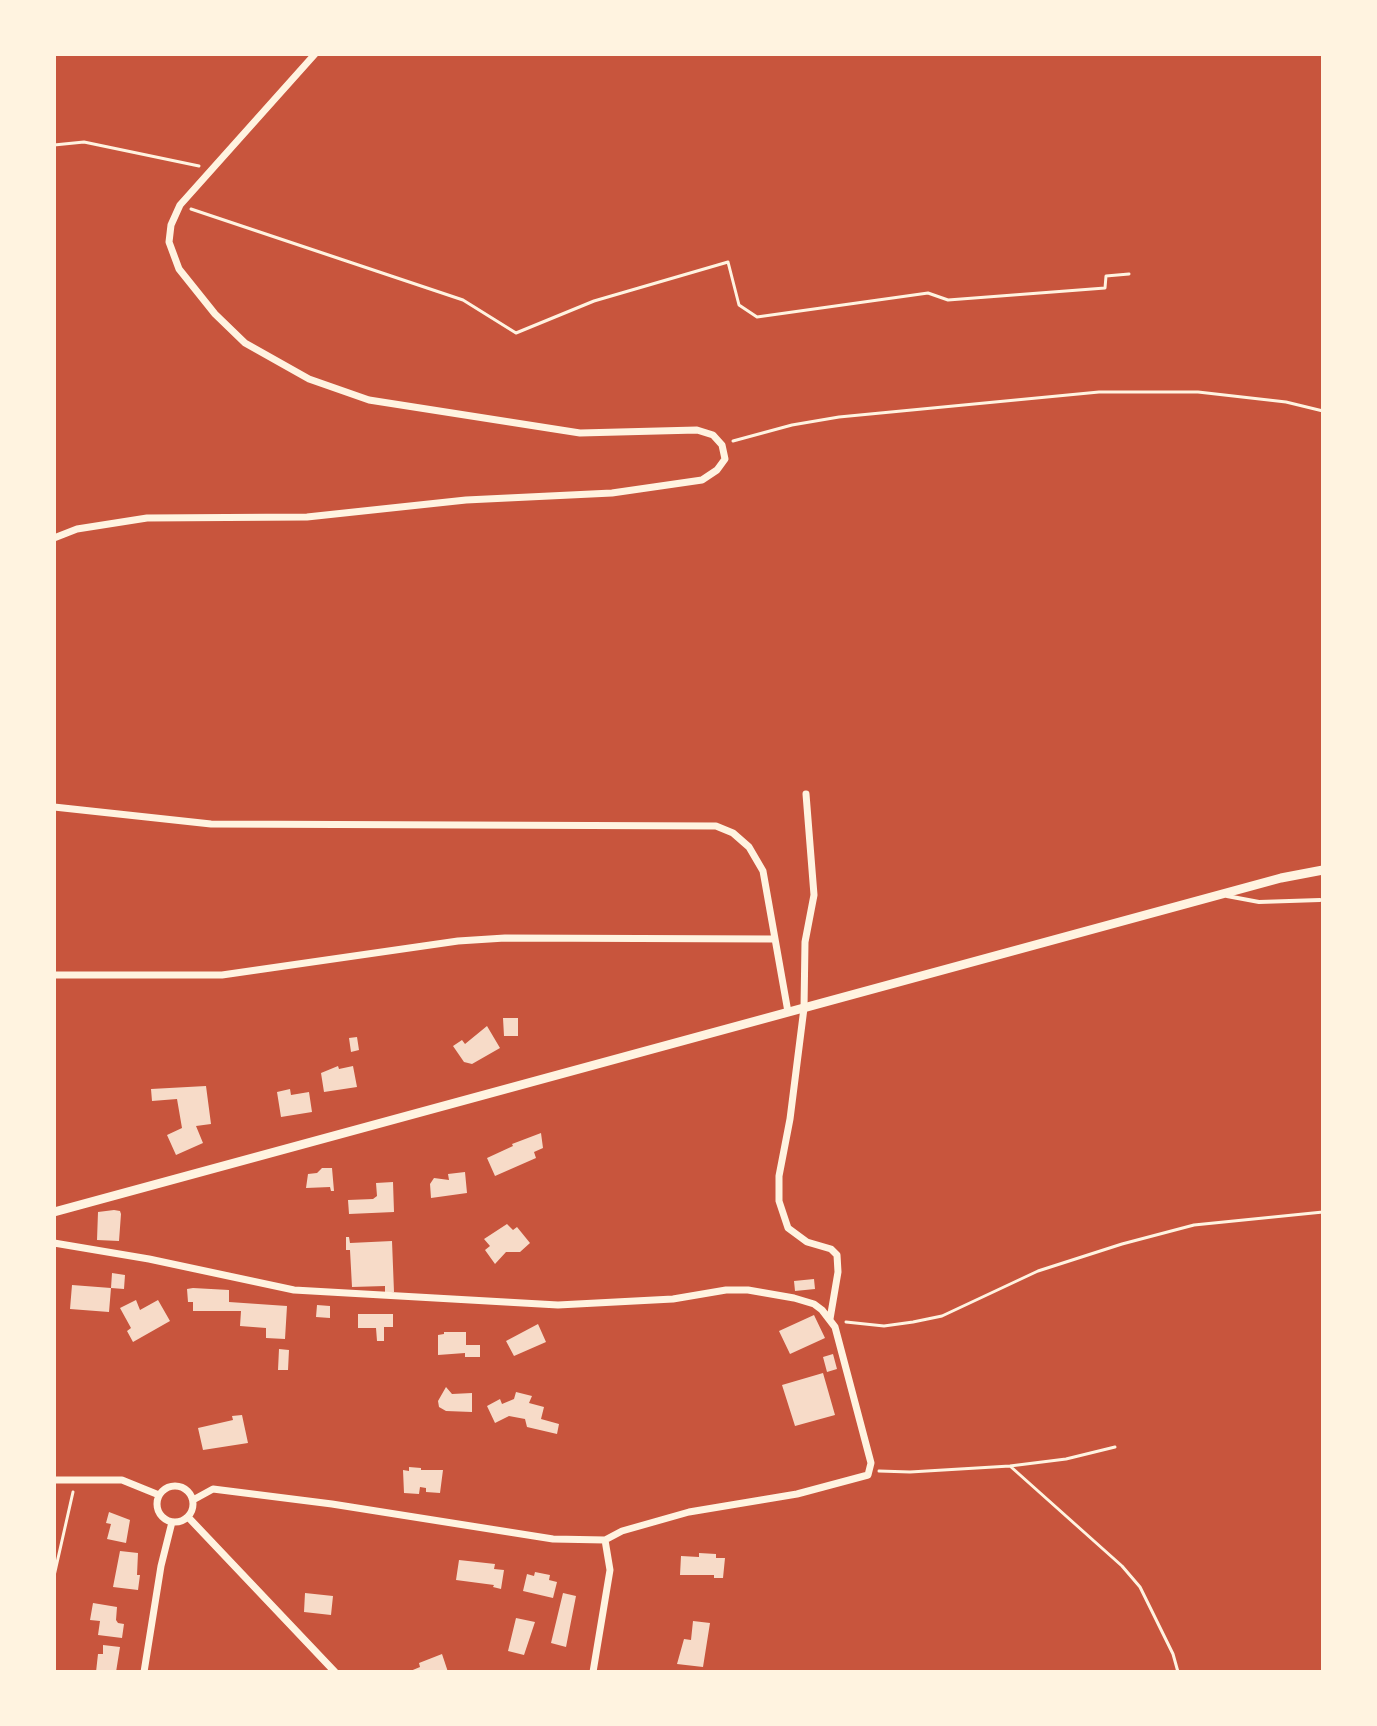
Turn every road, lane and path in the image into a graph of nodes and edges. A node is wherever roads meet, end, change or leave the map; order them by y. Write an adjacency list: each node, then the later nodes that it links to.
1 (315, 54): 3 (street)
2 (54, 145): 3 (path)
3 (210, 171): 4 (street)
4 (180, 205): 5 (path); 7 (street)
5 (1129, 274)
6 (1323, 411): 7 (path)
7 (722, 445): 8 (street)
8 (54, 538)
9 (806, 794): 16 (street)
10 (54, 807): 14 (street)
11 (1323, 870): 12 (street)
12 (1221, 894): 13 (lane); 16 (street)
13 (1320, 900)
14 (773, 939): 15 (street); 17 (street)
15 (54, 975)
16 (804, 1008): 17 (street); 21 (street)
17 (788, 1012): 18 (street)
18 (54, 1212)
19 (1323, 1212): 21 (path)
20 (54, 1243): 21 (street)
21 (830, 1319): 24 (street)
22 (1115, 1447): 23 (path)
23 (1010, 1466): 24 (path); 36 (path)
24 (871, 1469): 31 (street)
25 (54, 1480): 26 (street)
26 (75, 1480): 27 (street); 32 (path)
27 (159, 1495): 28 (street); 30 (street)
28 (193, 1500): 29 (street); 31 (street)
29 (188, 1517): 30 (street); 34 (street)
30 (172, 1522): 33 (street)
31 (605, 1540): 35 (street)
32 (54, 1576)
33 (144, 1672)
34 (335, 1672)
35 (593, 1672)
36 (1178, 1672)

